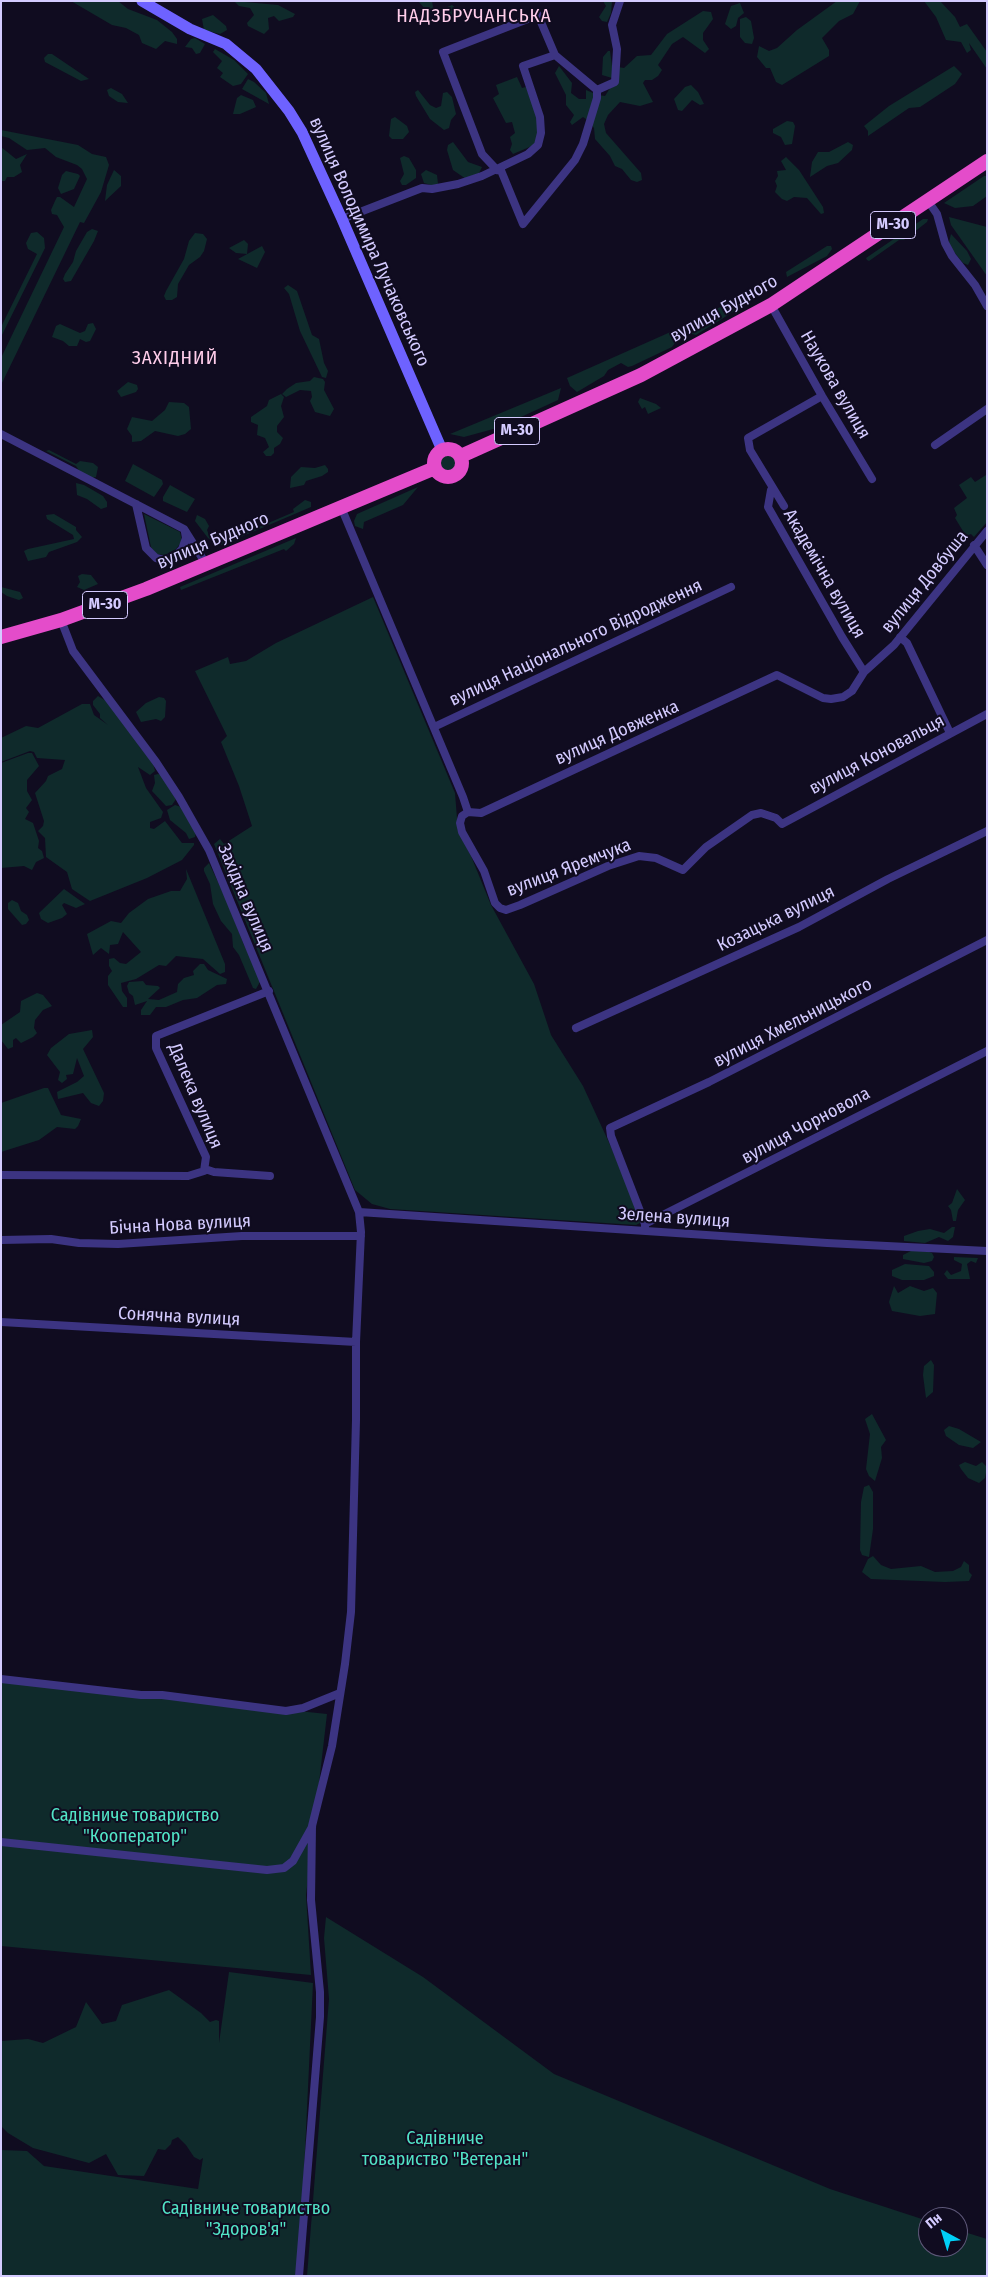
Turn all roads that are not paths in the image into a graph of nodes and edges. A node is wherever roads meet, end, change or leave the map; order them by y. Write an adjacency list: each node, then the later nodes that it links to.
1 (142, 1): 8 (main road, вулиця Володимира Лучаковського)
2 (620, 1): 4 (street)
3 (555, 55): 4 (street); 6 (street); 6 (street)
4 (597, 90): 6 (street)
5 (987, 161): 7 (highway, вулиця Будного / М-30)
6 (499, 169): 8 (street)
7 (928, 201): 9 (highway, вулиця Будного / М-30); 10 (street)
8 (342, 219): 15 (main road, вулиця Володимира Лучаковського)
9 (772, 305): 11 (street, Наукова вулиця); 16 (highway, вулиця Будного / М-30)
10 (987, 306)
11 (822, 396): 18 (street, Наукова вулиця); 19 (street)
12 (987, 409): 14 (street)
13 (1, 434): 20 (street)
14 (935, 445)
15 (442, 450): 16 (highway); 17 (highway)
16 (461, 456): 17 (highway)
17 (435, 468): 22 (highway, вулиця Будного / М-30)
18 (872, 479)
19 (773, 488): 21 (street); 32 (street, Академічна вулиця)
20 (136, 504): 23 (street); 23 (street)
21 (784, 506)
22 (341, 507): 26 (highway, вулиця Будного / М-30); 35 (street)
23 (184, 529): 26 (street)
24 (987, 531): 25 (street, вулиця Довбуша)
25 (974, 545): 27 (street); 31 (street, вулиця Довбуша)
26 (206, 564): 29 (highway, вулиця Будного / М-30)
27 (987, 565)
28 (731, 587): 35 (street, вулиця Національного Відродження)
29 (61, 620): 30 (highway, вулиця Будного / М-30); 41 (street, Західна вулиця)
30 (1, 637)
31 (900, 637): 32 (street, вулиця Довбуша); 36 (street)
32 (864, 672): 33 (street, вулиця Довбуша)
33 (777, 675): 37 (street, вулиця Довженка)
34 (987, 714): 36 (street, вулиця Коновальця)
35 (434, 727): 37 (street)
36 (950, 733): 38 (street, вулиця Коновальця)
37 (468, 812): 38 (street, вулиця Яремчука)
38 (782, 824)
39 (987, 831): 42 (street, Козацька вулиця)
40 (987, 940): 48 (street, вулиця Хмельницького)
41 (269, 991): 44 (street, Далека вулиця); 47 (street, Західна вулиця)
42 (576, 1028)
43 (987, 1050): 48 (street, вулиця Чорновола)
44 (205, 1169): 45 (street, Далека вулиця); 46 (street, Далека вулиця)
45 (1, 1175)
46 (270, 1176)
47 (359, 1212): 48 (street, Зелена вулиця); 49 (street, Західна вулиця)
48 (645, 1227): 51 (street, Зелена вулиця)
49 (361, 1236): 50 (street, Бічна Нова вулиця); 53 (street, Західна вулиця)
50 (1, 1240)
51 (987, 1251)
52 (1, 1322): 53 (street, Сонячна вулиця)
53 (356, 1342): 55 (street, Західна вулиця)
54 (1, 1680): 55 (street)
55 (340, 1693): 56 (street, Західна вулиця)
56 (312, 1826): 57 (street); 58 (street)
57 (1, 1842)
58 (299, 2276)

